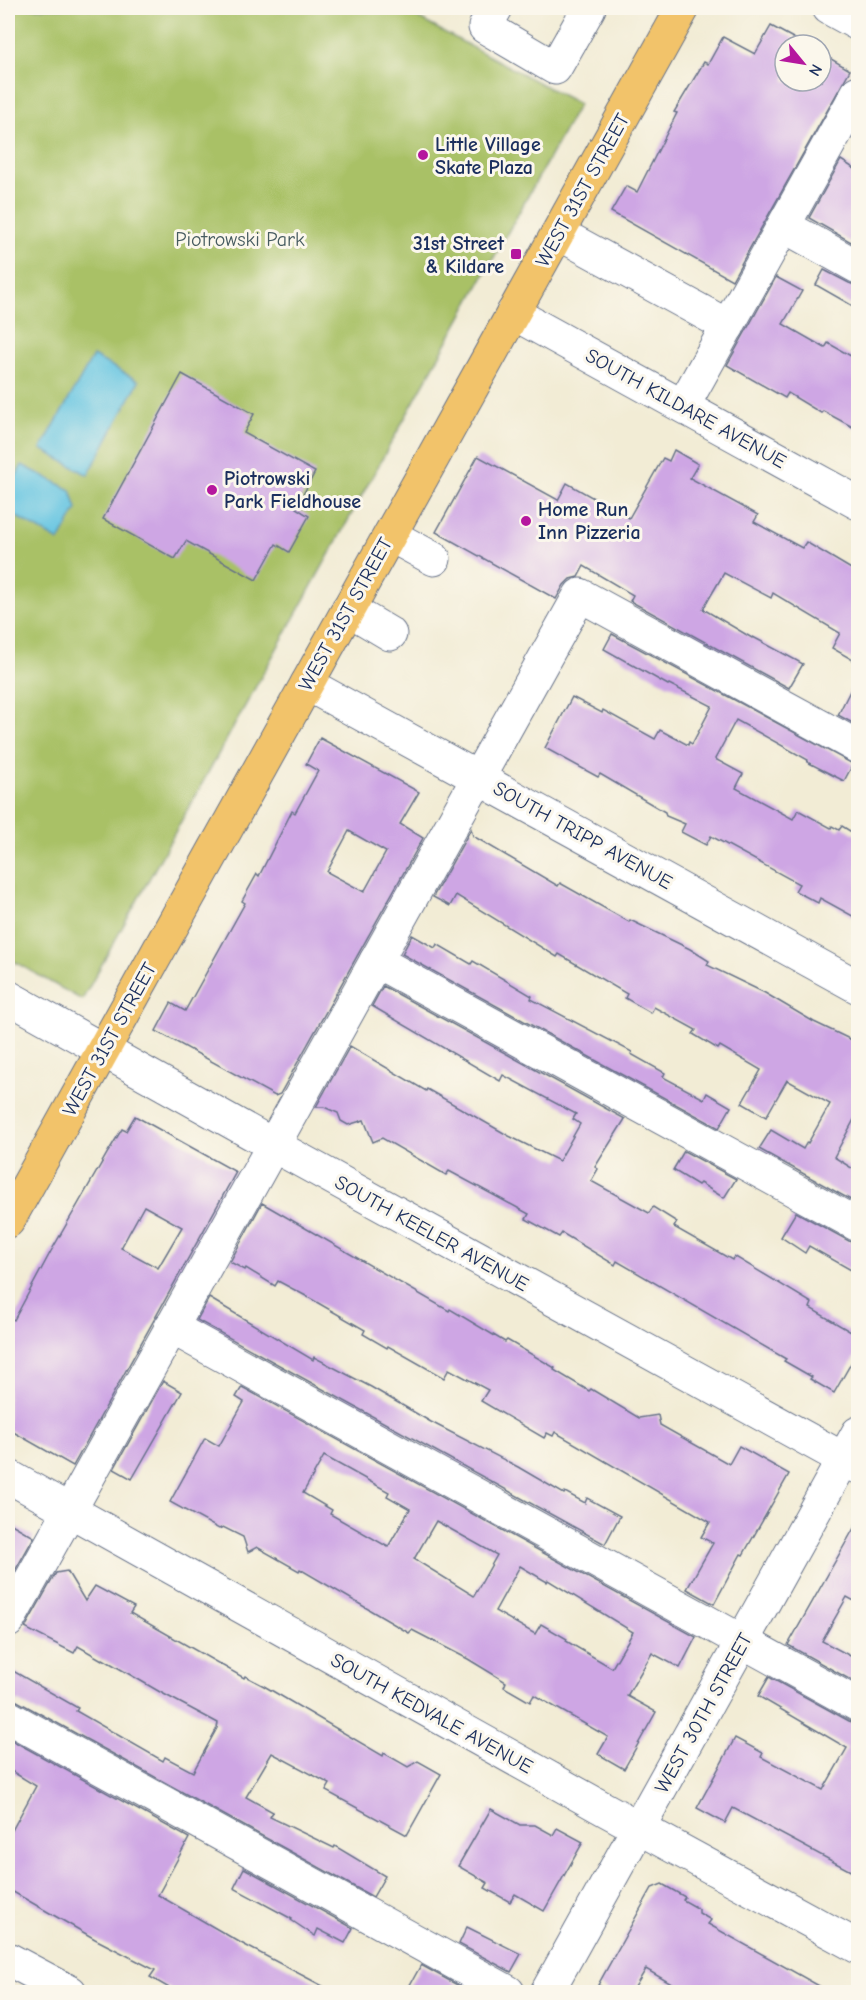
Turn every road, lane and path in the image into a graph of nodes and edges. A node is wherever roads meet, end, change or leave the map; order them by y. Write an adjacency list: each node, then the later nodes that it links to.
1 (496, 8): 2 (street)
2 (589, 8)
3 (683, 8): 8 (main road, WEST 31ST STREET)
4 (829, 8): 5 (street)
5 (858, 24)
6 (858, 92): 7 (street)
7 (784, 226): 9 (street); 11 (street)
8 (558, 233): 10 (main road, WEST 31ST STREET); 11 (street)
9 (858, 267)
10 (513, 313): 12 (street, SOUTH KILDARE AVENUE); 14 (main road, WEST 31ST STREET)
11 (728, 326): 12 (street)
12 (683, 406): 13 (street, SOUTH KILDARE AVENUE)
13 (858, 503)
14 (390, 535): 15 (street); 16 (main road, WEST 31ST STREET)
15 (434, 559)
16 (348, 609): 17 (street); 18 (main road, WEST 31ST STREET)
17 (390, 634)
18 (307, 684): 20 (street, SOUTH TRIPP AVENUE); 24 (main road, WEST 31ST STREET)
19 (858, 747): 20 (street)
20 (478, 777): 21 (street); 22 (street, SOUTH TRIPP AVENUE)
21 (376, 961): 25 (street); 27 (street)
22 (858, 987)
23 (8, 997): 24 (street, SOUTH KEELER AVENUE)
24 (103, 1050): 25 (street, SOUTH KEELER AVENUE); 26 (main road, WEST 31ST STREET)
25 (273, 1145): 28 (street); 29 (street, SOUTH KEELER AVENUE)
26 (8, 1221)
27 (858, 1225)
28 (171, 1327): 31 (street); 33 (street)
29 (854, 1453): 33 (street, WEST 30TH STREET)
30 (8, 1476): 31 (street, SOUTH KEDVALE AVENUE)
31 (69, 1510): 32 (street); 36 (street, SOUTH KEDVALE AVENUE)
32 (8, 1621)
33 (742, 1642): 34 (street); 36 (street, WEST 30TH STREET)
34 (858, 1705)
35 (8, 1717): 40 (street)
36 (639, 1828): 37 (street, SOUTH KEDVALE AVENUE); 41 (street, WEST 30TH STREET)
37 (858, 1947)
38 (8, 1959): 39 (street)
39 (70, 1992)
40 (508, 1992)
41 (548, 1992)

